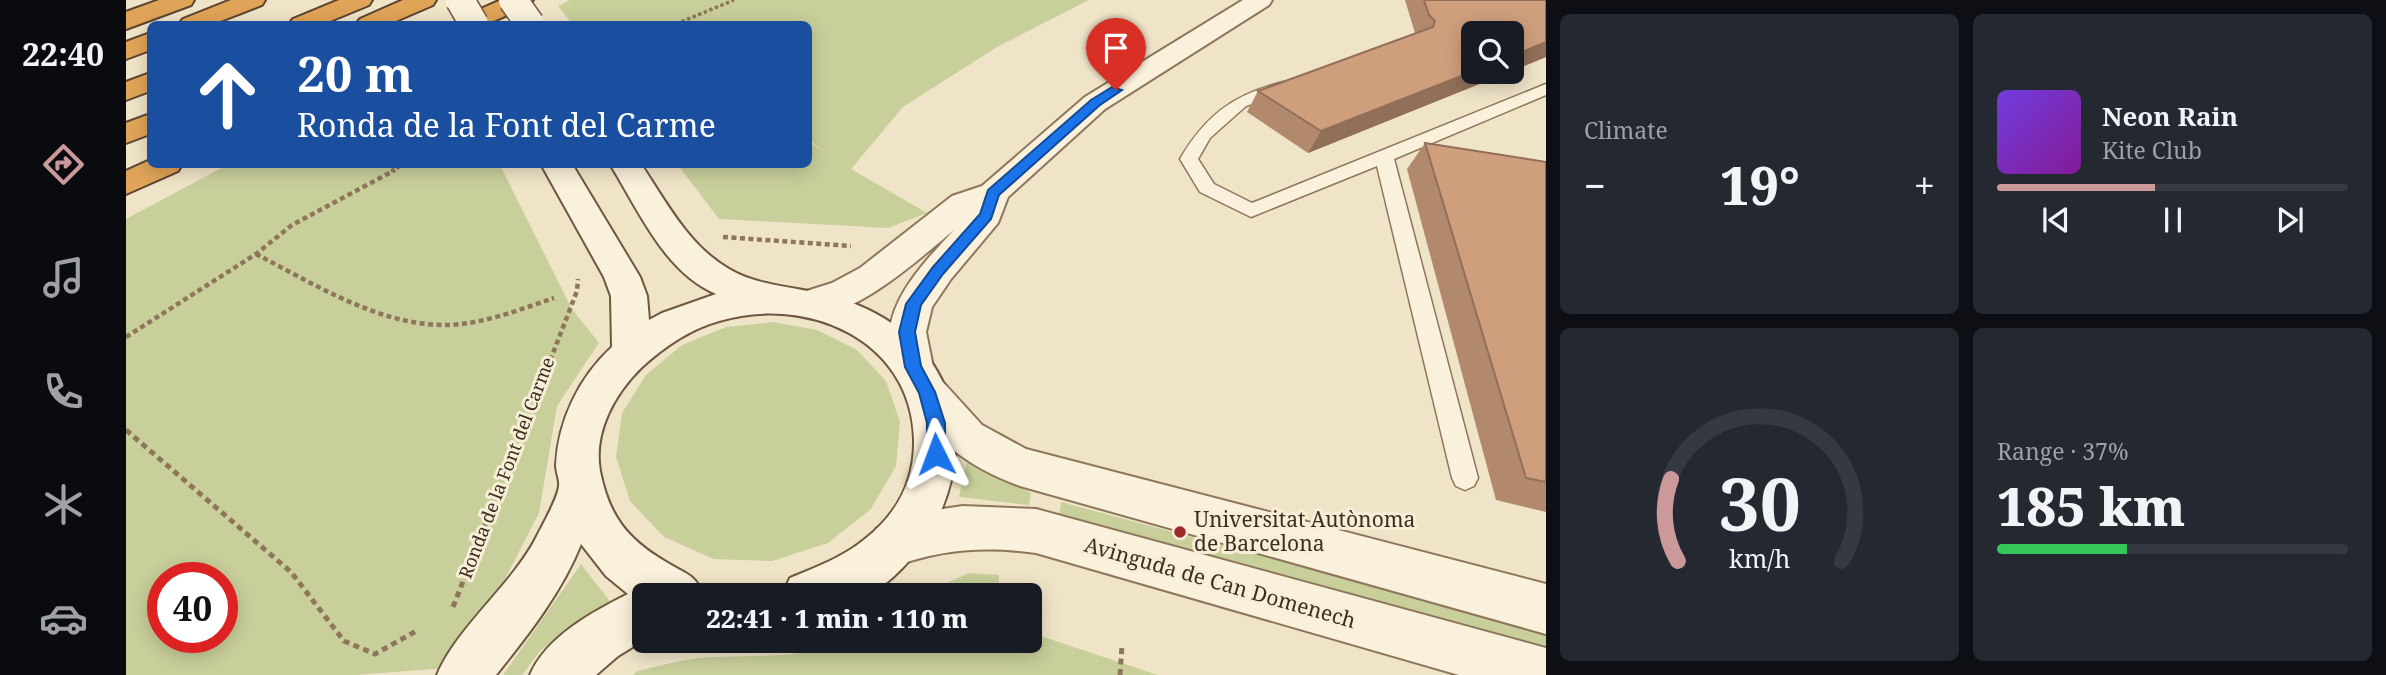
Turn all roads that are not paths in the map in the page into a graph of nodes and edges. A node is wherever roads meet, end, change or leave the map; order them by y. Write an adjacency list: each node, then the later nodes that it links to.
1 (182, 0): 10 (highway)
2 (253, 0): 11 (highway)
3 (323, 0): 12 (highway)
4 (360, 0): 13 (highway)
5 (424, 0): 14 (highway)
6 (460, 0): 15 (street, bridge)
7 (513, 0): 17 (street, bridge)
8 (521, 0): 16 (highway)
9 (1260, 0): 33 (street)
10 (126, 21)
11 (199, 21)
12 (293, 21)
13 (295, 21)
14 (376, 21)
15 (472, 21)
16 (474, 21)
17 (528, 21)
18 (147, 42): 19 (highway)
19 (126, 51)
20 (1306, 79): 28 (lane)
21 (147, 82): 24 (highway)
22 (1546, 89): 28 (lane)
23 (147, 90): 25 (highway)
24 (126, 92)
25 (126, 100)
26 (147, 124): 27 (highway)
27 (126, 134)
28 (1384, 156): 37 (lane)
29 (159, 168): 32 (highway)
30 (558, 168): 35 (street)
31 (628, 168): 34 (street)
32 (126, 184)
33 (993, 193): 34 (street); 36 (street)
34 (796, 302): 35 (street); 36 (street)
35 (632, 350): 38 (street)
36 (920, 379): 39 (street); 42 (street)
37 (1465, 478)
38 (580, 490): 40 (street); 45 (street)
39 (893, 545): 41 (street); 44 (street, Avinguda de Can Domenech)
40 (655, 583)
41 (838, 583)
42 (1546, 609)
43 (632, 619): 46 (street)
44 (1546, 674)
45 (463, 675)
46 (556, 675)

